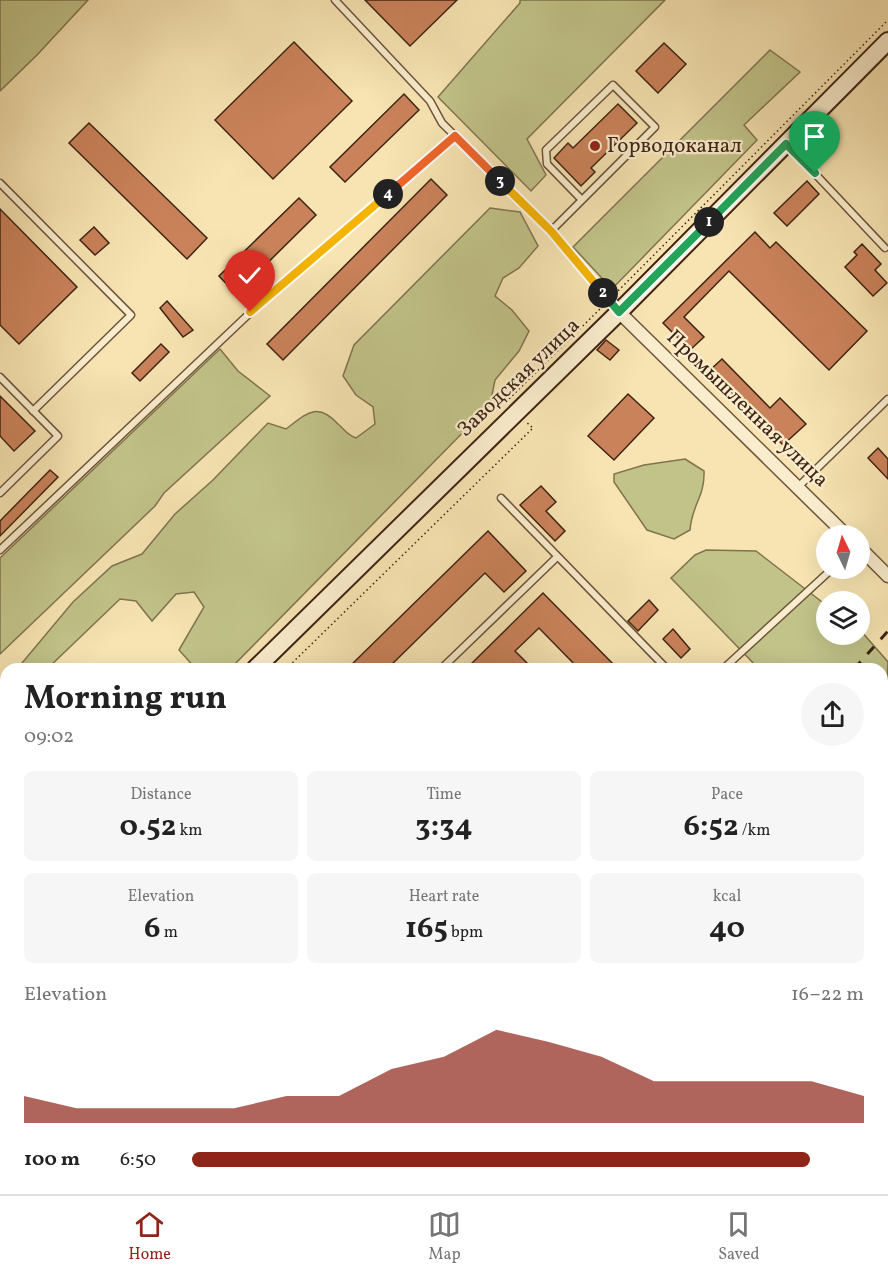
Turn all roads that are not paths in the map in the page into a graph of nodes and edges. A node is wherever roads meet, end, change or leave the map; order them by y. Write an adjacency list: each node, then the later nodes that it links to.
1 (334, 0): 3 (lane)
2 (888, 41): 4 (main road, Заводская улица)
3 (455, 136): 7 (lane); 17 (lane)
4 (786, 144): 8 (lane); 9 (main road, Заводская улица)
5 (0, 183): 12 (lane)
6 (582, 200): 6 (lane); 7 (lane)
7 (551, 231): 9 (lane)
8 (885, 248)
9 (619, 312): 13 (street, Промышленная улица); 22 (main road, Заводская улица)
10 (0, 377): 12 (lane)
11 (888, 399): 13 (lane)
12 (33, 411): 14 (lane)
13 (798, 487): 16 (street, Промышленная улица)
14 (0, 493)
15 (501, 498): 18 (lane)
16 (836, 525)
17 (0, 550)
18 (557, 557): 23 (lane); 24 (lane)
19 (870, 558): 20 (street)
20 (888, 576)
21 (821, 579): 25 (lane)
22 (261, 663)
23 (447, 663)
24 (661, 663)
25 (730, 663)

